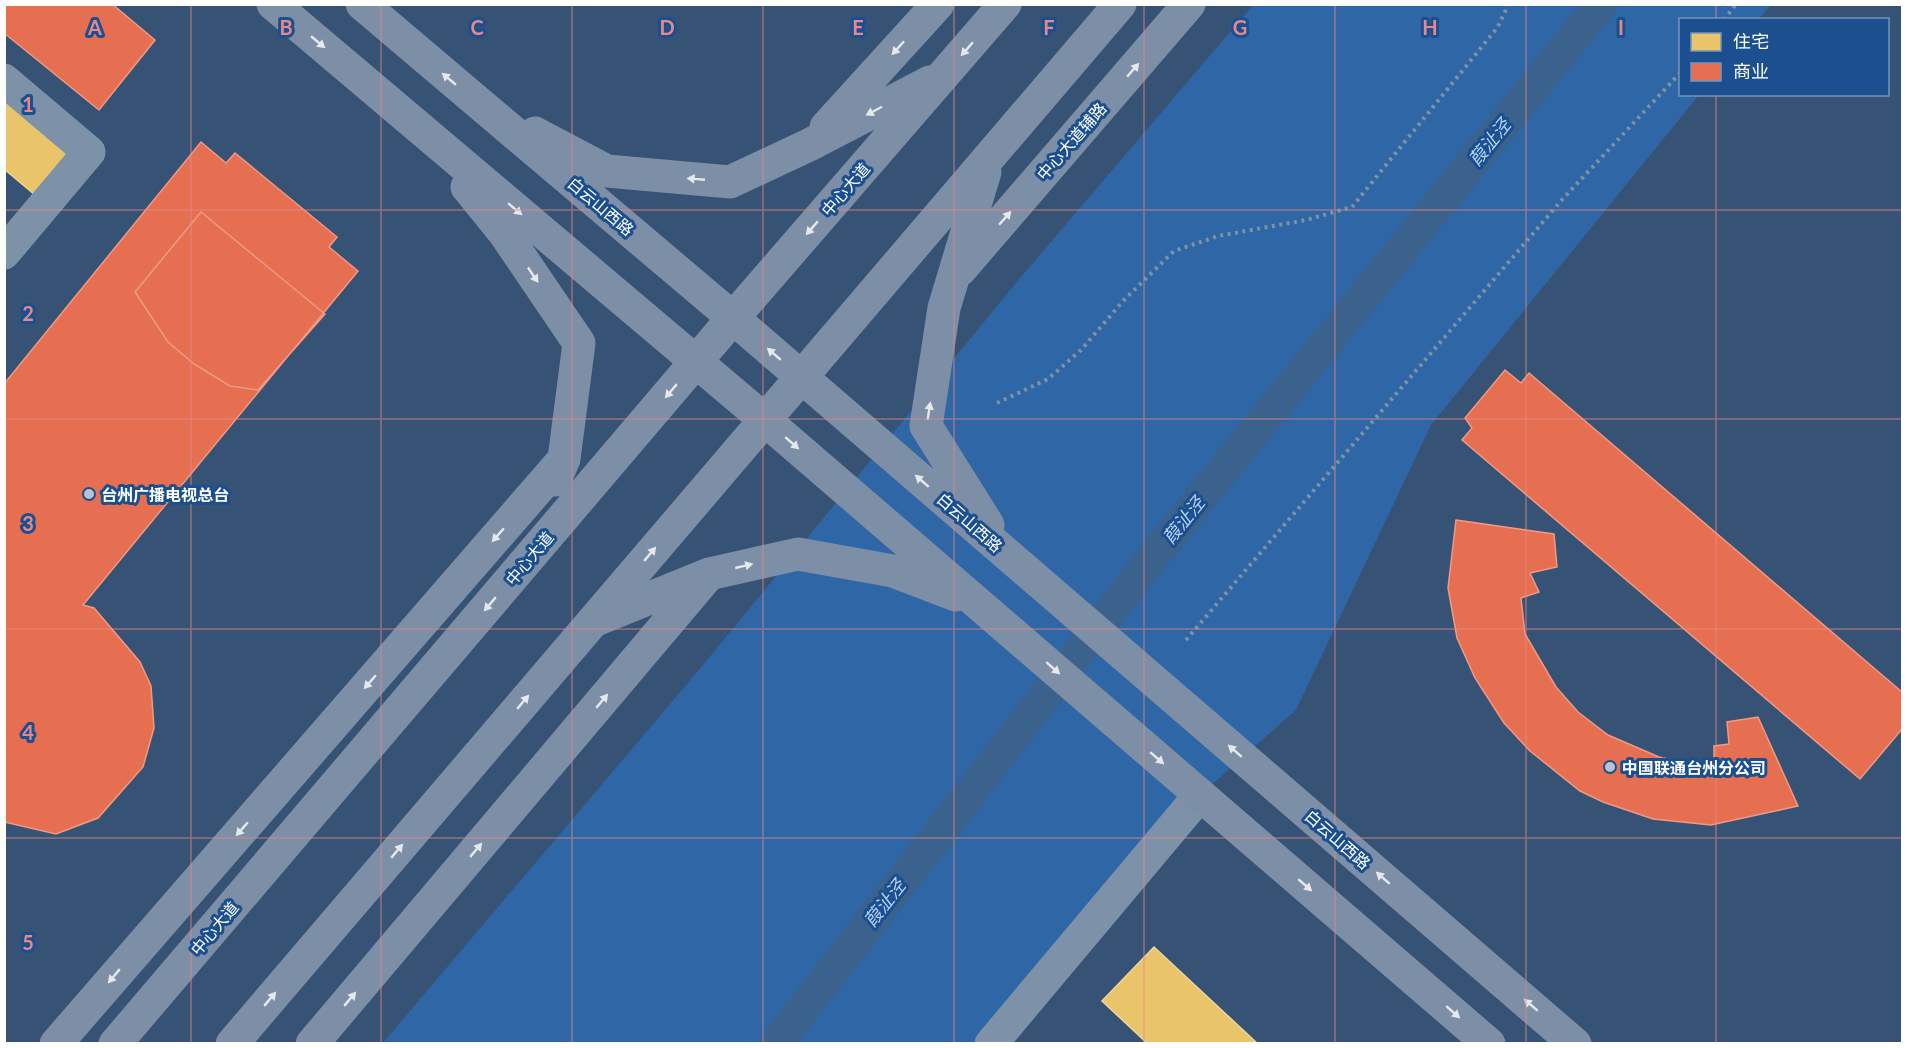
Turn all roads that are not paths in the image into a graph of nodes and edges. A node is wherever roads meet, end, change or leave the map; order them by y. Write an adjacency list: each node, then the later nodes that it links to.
1 (273, 4): 10 (main road, one-way to 10)
2 (362, 4): 9 (main road, 白云山西路, one-way to 2)
3 (938, 4): 11 (main road, one-way to 11)
4 (1005, 4): 7 (main road, 中心大道, one-way to 7)
5 (1120, 4): 12 (main road)
6 (1189, 4): 14 (main road, 中心大道辅路, one-way to 6)
7 (945, 75): 11 (main road, 中心大道, one-way to 11); 15 (main road, 中心大道, one-way to 15)
8 (4, 80): 13 (street)
9 (479, 104): 11 (main road, 中心大道, one-way to 9); 15 (main road, 白云山西路)
10 (421, 129): 16 (main road, one-way to 16); 19 (main road, one-way to 19)
11 (809, 145)
12 (988, 160): 14 (main road); 17 (main road)
13 (4, 254)
14 (953, 278): 20 (main road, one-way to 14)
15 (733, 318): 16 (main road, 中心大道); 17 (main road, 白云山西路, one-way to 15)
16 (696, 362): 18 (main road); 22 (main road, 中心大道, one-way to 22)
17 (801, 377): 18 (main road); 20 (main road, 白云山西路, one-way to 17)
18 (765, 420): 23 (main road, one-way to 23); 24 (main road, one-way to 18)
19 (564, 459): 22 (main road); 26 (main road, one-way to 26)
20 (1004, 552): 32 (main road, 白云山西路, one-way to 20)
21 (709, 574): 23 (main road, one-way to 23); 24 (main road); 29 (main road, one-way to 21)
22 (511, 580): 27 (main road, 中心大道, one-way to 27)
23 (978, 603): 25 (main road, one-way to 25)
24 (591, 622): 28 (main road, one-way to 24)
25 (1200, 795): 30 (street); 31 (main road, one-way to 31)
26 (56, 1044)
27 (116, 1044)
28 (232, 1044)
29 (312, 1044)
30 (991, 1044)
31 (1490, 1044)
32 (1575, 1044)

